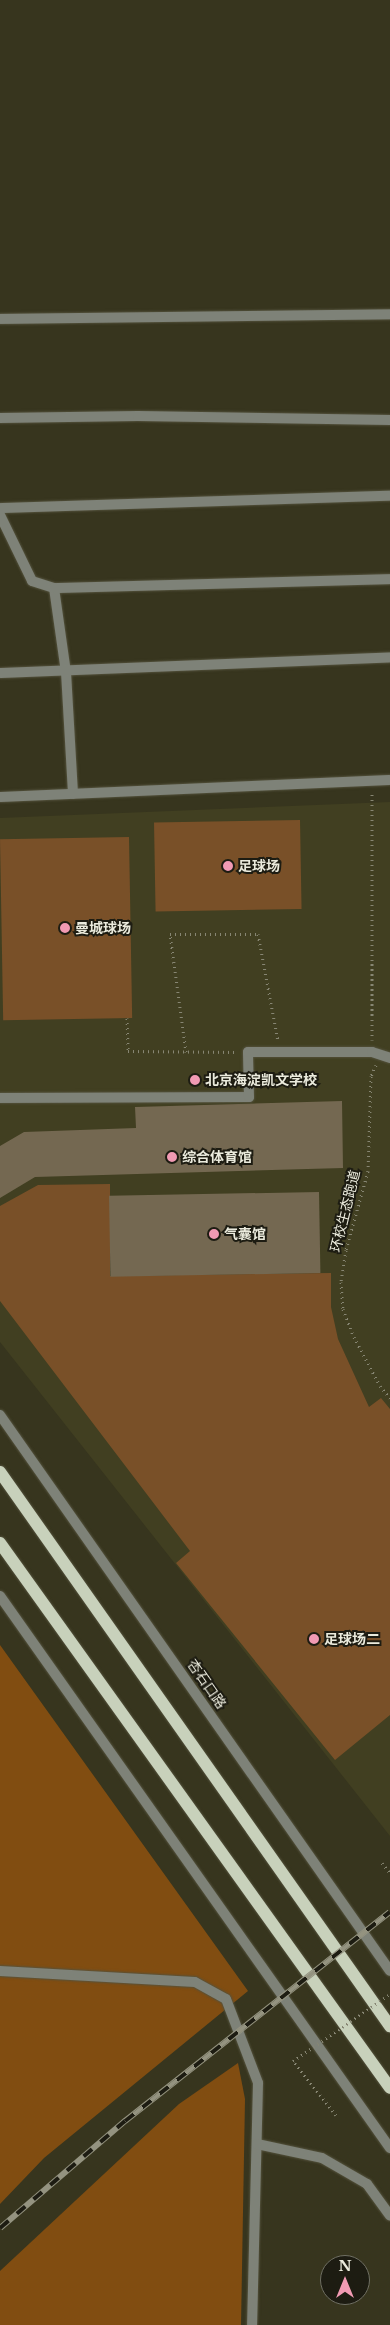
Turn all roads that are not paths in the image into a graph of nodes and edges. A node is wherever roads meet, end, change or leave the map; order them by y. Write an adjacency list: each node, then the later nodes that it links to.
1 (390, 314): 2 (street)
2 (0, 319)
3 (0, 418): 4 (street)
4 (390, 420)
5 (390, 496): 6 (street)
6 (0, 508)
7 (0, 515): 9 (street)
8 (390, 579): 9 (street)
9 (54, 588): 11 (street)
10 (390, 657): 11 (street)
11 (66, 672): 12 (street); 14 (street)
12 (0, 673)
13 (390, 780): 14 (street)
14 (73, 794): 15 (street)
15 (0, 797)
16 (387, 1059): 17 (street)
17 (0, 1098)
18 (0, 1415): 23 (street, 杏石口路)
19 (0, 1472): 24 (main road)
20 (0, 1543): 25 (main road)
21 (0, 1596): 27 (street)
22 (0, 1971): 26 (street)
23 (390, 1971)
24 (390, 2026)
25 (390, 2088)
26 (257, 2144): 28 (street); 29 (street)
27 (390, 2148)
28 (390, 2216)
29 (252, 2325)

